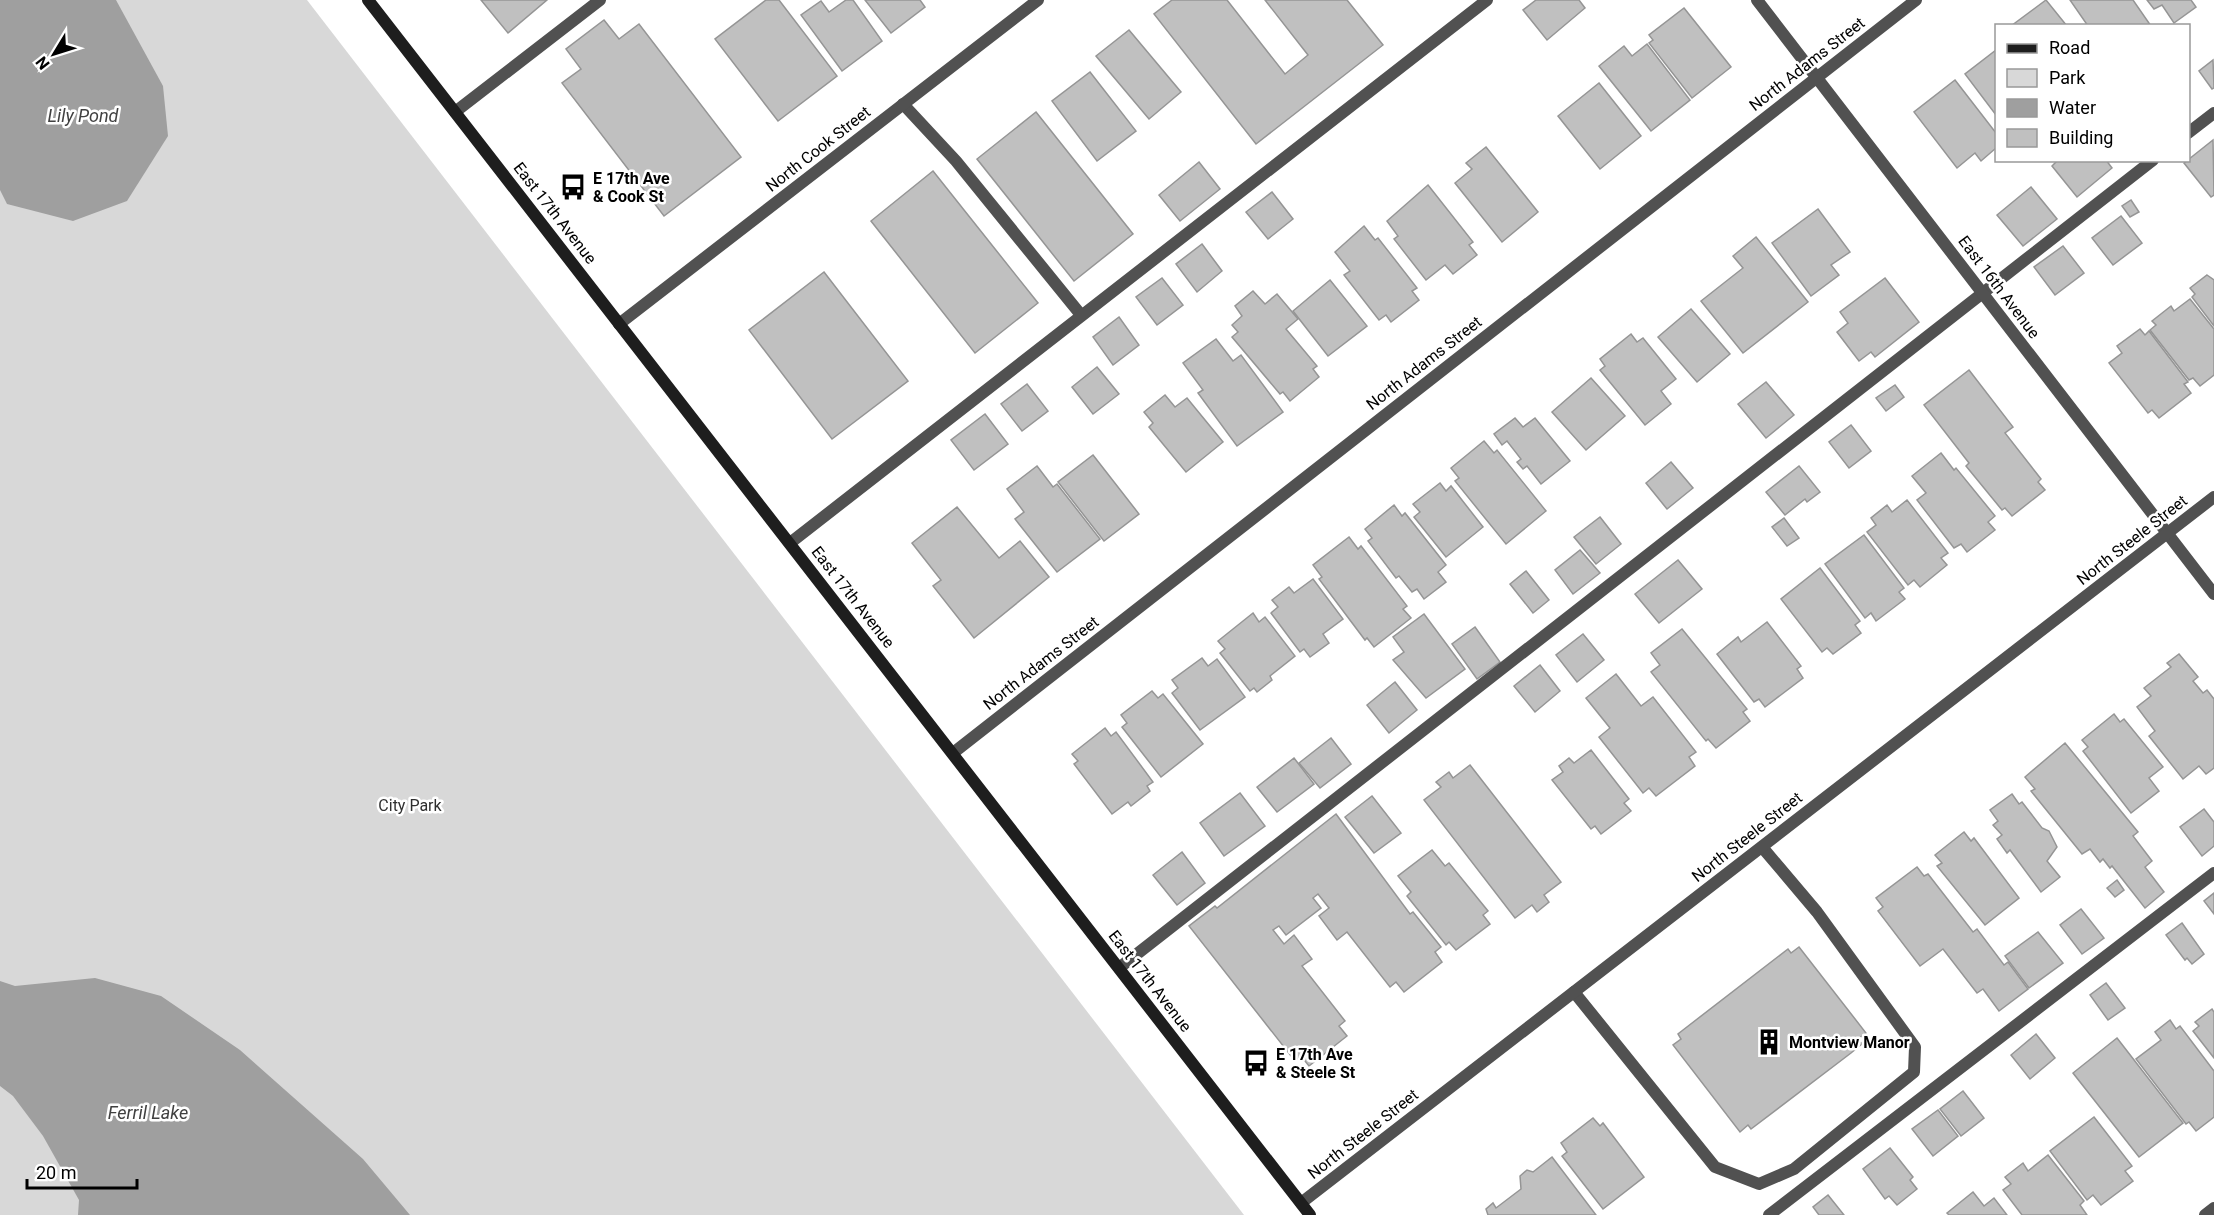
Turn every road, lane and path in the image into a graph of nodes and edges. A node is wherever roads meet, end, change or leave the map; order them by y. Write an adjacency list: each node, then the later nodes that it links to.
1 (368, 0): 9 (main road, East 17th Avenue)
2 (600, 0): 9 (street)
3 (1038, 0): 8 (street, North Cook Street)
4 (1487, 0): 14 (street)
5 (1757, 0): 7 (street, East 16th Avenue)
6 (1916, 0): 7 (street, North Adams Street)
7 (1817, 76): 13 (street, East 16th Avenue); 20 (street, North Adams Street)
8 (903, 104): 14 (street); 15 (street, North Cook Street)
9 (455, 112): 15 (main road, East 17th Avenue)
10 (2214, 113): 11 (street)
11 (2190, 131)
12 (2149, 162): 13 (street)
13 (1983, 292): 17 (street, East 16th Avenue); 23 (street)
14 (1081, 315): 18 (street)
15 (620, 324): 18 (main road, East 17th Avenue)
16 (2214, 497): 17 (street, North Steele Street)
17 (2167, 534): 19 (street, East 16th Avenue); 21 (street, North Steele Street)
18 (789, 543): 20 (main road, East 17th Avenue)
19 (2214, 594)
20 (953, 753): 23 (main road, East 17th Avenue)
21 (1762, 847): 24 (street, North Steele Street); 24 (street)
22 (2214, 873): 28 (street)
23 (1119, 968): 25 (main road, East 17th Avenue)
24 (1574, 992): 25 (street, North Steele Street)
25 (1301, 1203): 27 (main road, East 17th Avenue)
26 (2214, 1208): 29 (street)
27 (1310, 1215)
28 (1769, 1215)
29 (2205, 1215)

